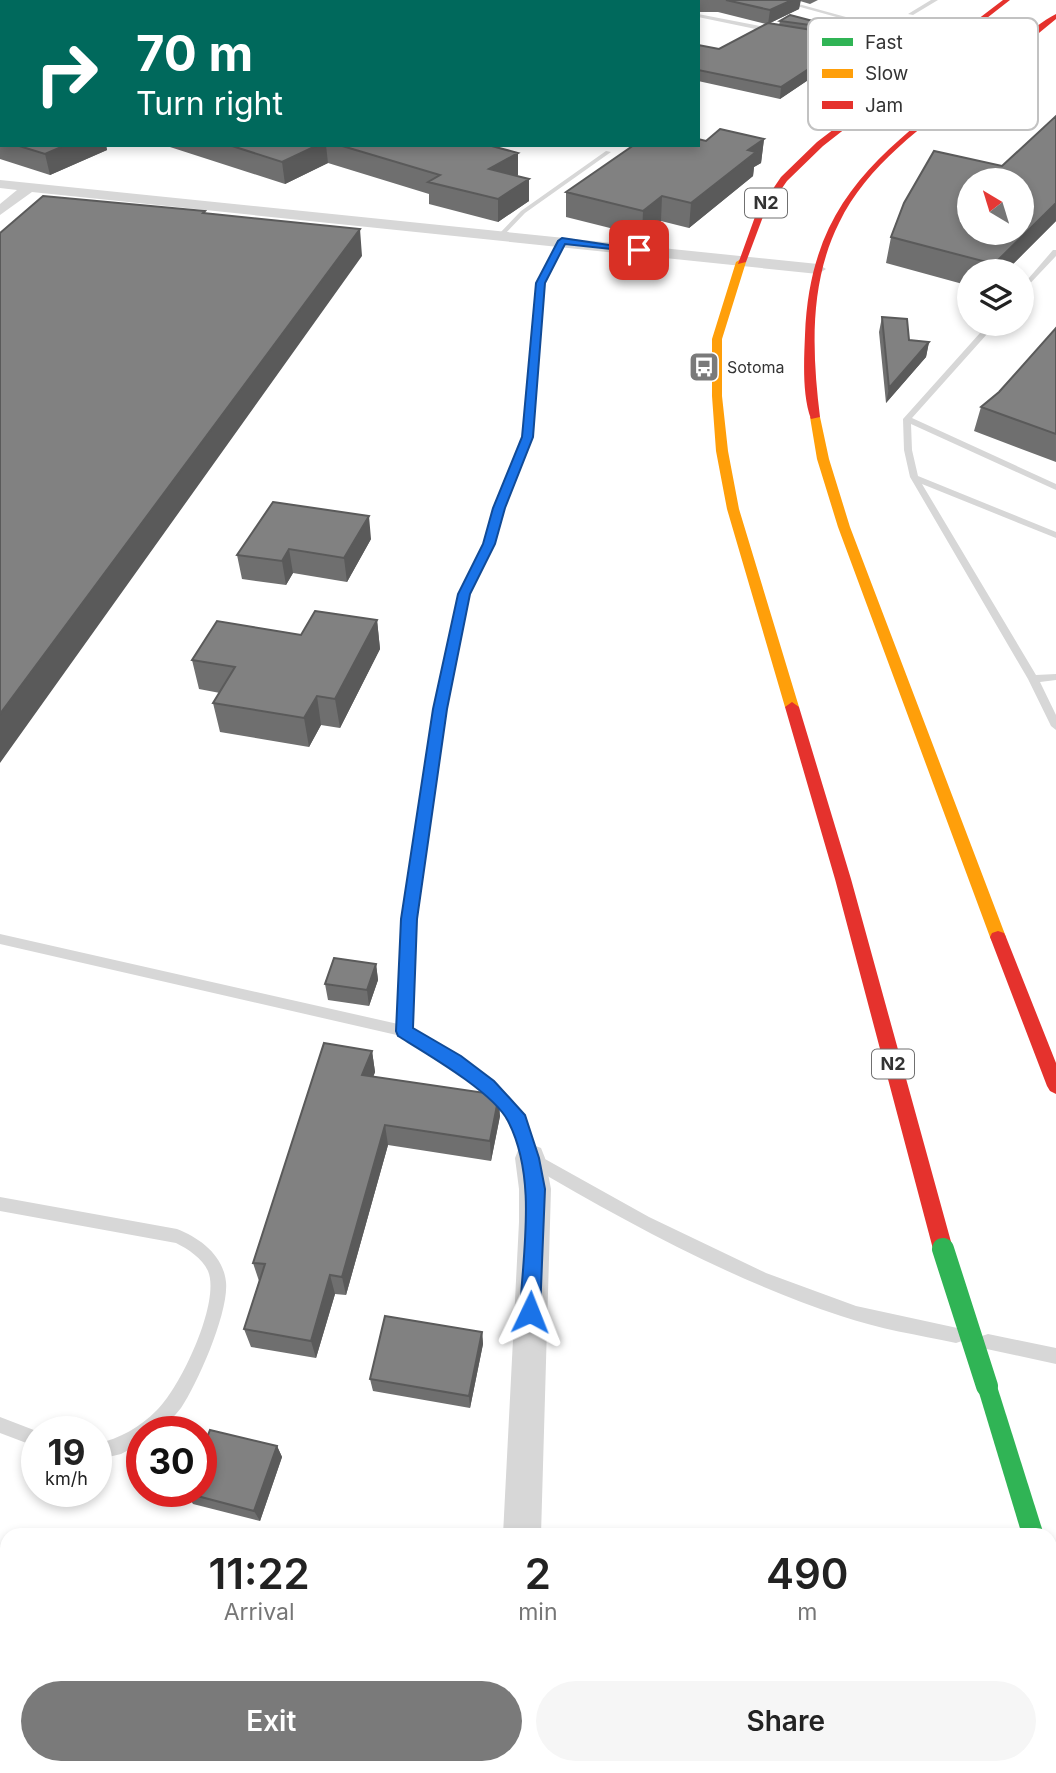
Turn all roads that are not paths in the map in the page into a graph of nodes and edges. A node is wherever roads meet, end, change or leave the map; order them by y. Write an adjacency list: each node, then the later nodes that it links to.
1 (778, 0): 7 (lane)
2 (935, 0): 4 (lane)
3 (1007, 0): 8 (highway, N2)
4 (911, 14)
5 (700, 15): 10 (lane)
6 (1056, 16): 9 (highway)
7 (851, 18)
8 (983, 18)
9 (1038, 31)
10 (785, 33)
11 (838, 130): 20 (highway, N2)
12 (918, 130): 21 (highway)
13 (608, 152): 17 (lane)
14 (0, 184): 15 (street)
15 (29, 187): 16 (street); 17 (street)
16 (0, 211)
17 (501, 235): 18 (street)
18 (562, 241): 20 (street); 32 (lane)
19 (1056, 252): 22 (lane)
20 (741, 261): 21 (street); 41 (highway, N2, bridge)
21 (818, 269): 33 (highway)
22 (1034, 277)
23 (981, 336): 24 (lane)
24 (907, 419): 25 (lane); 26 (lane)
25 (914, 477): 27 (lane); 29 (lane)
26 (1056, 487)
27 (1056, 535)
28 (1056, 677): 29 (lane)
29 (1033, 679): 30 (lane)
30 (1056, 726)
31 (0, 939): 32 (lane)
32 (404, 1031): 34 (lane)
33 (1056, 1087)
34 (530, 1158): 36 (lane); 40 (street)
35 (0, 1204): 37 (lane)
36 (1056, 1356)
37 (163, 1416)
38 (0, 1425): 39 (lane)
39 (21, 1432)
40 (523, 1528)
41 (1031, 1528)

